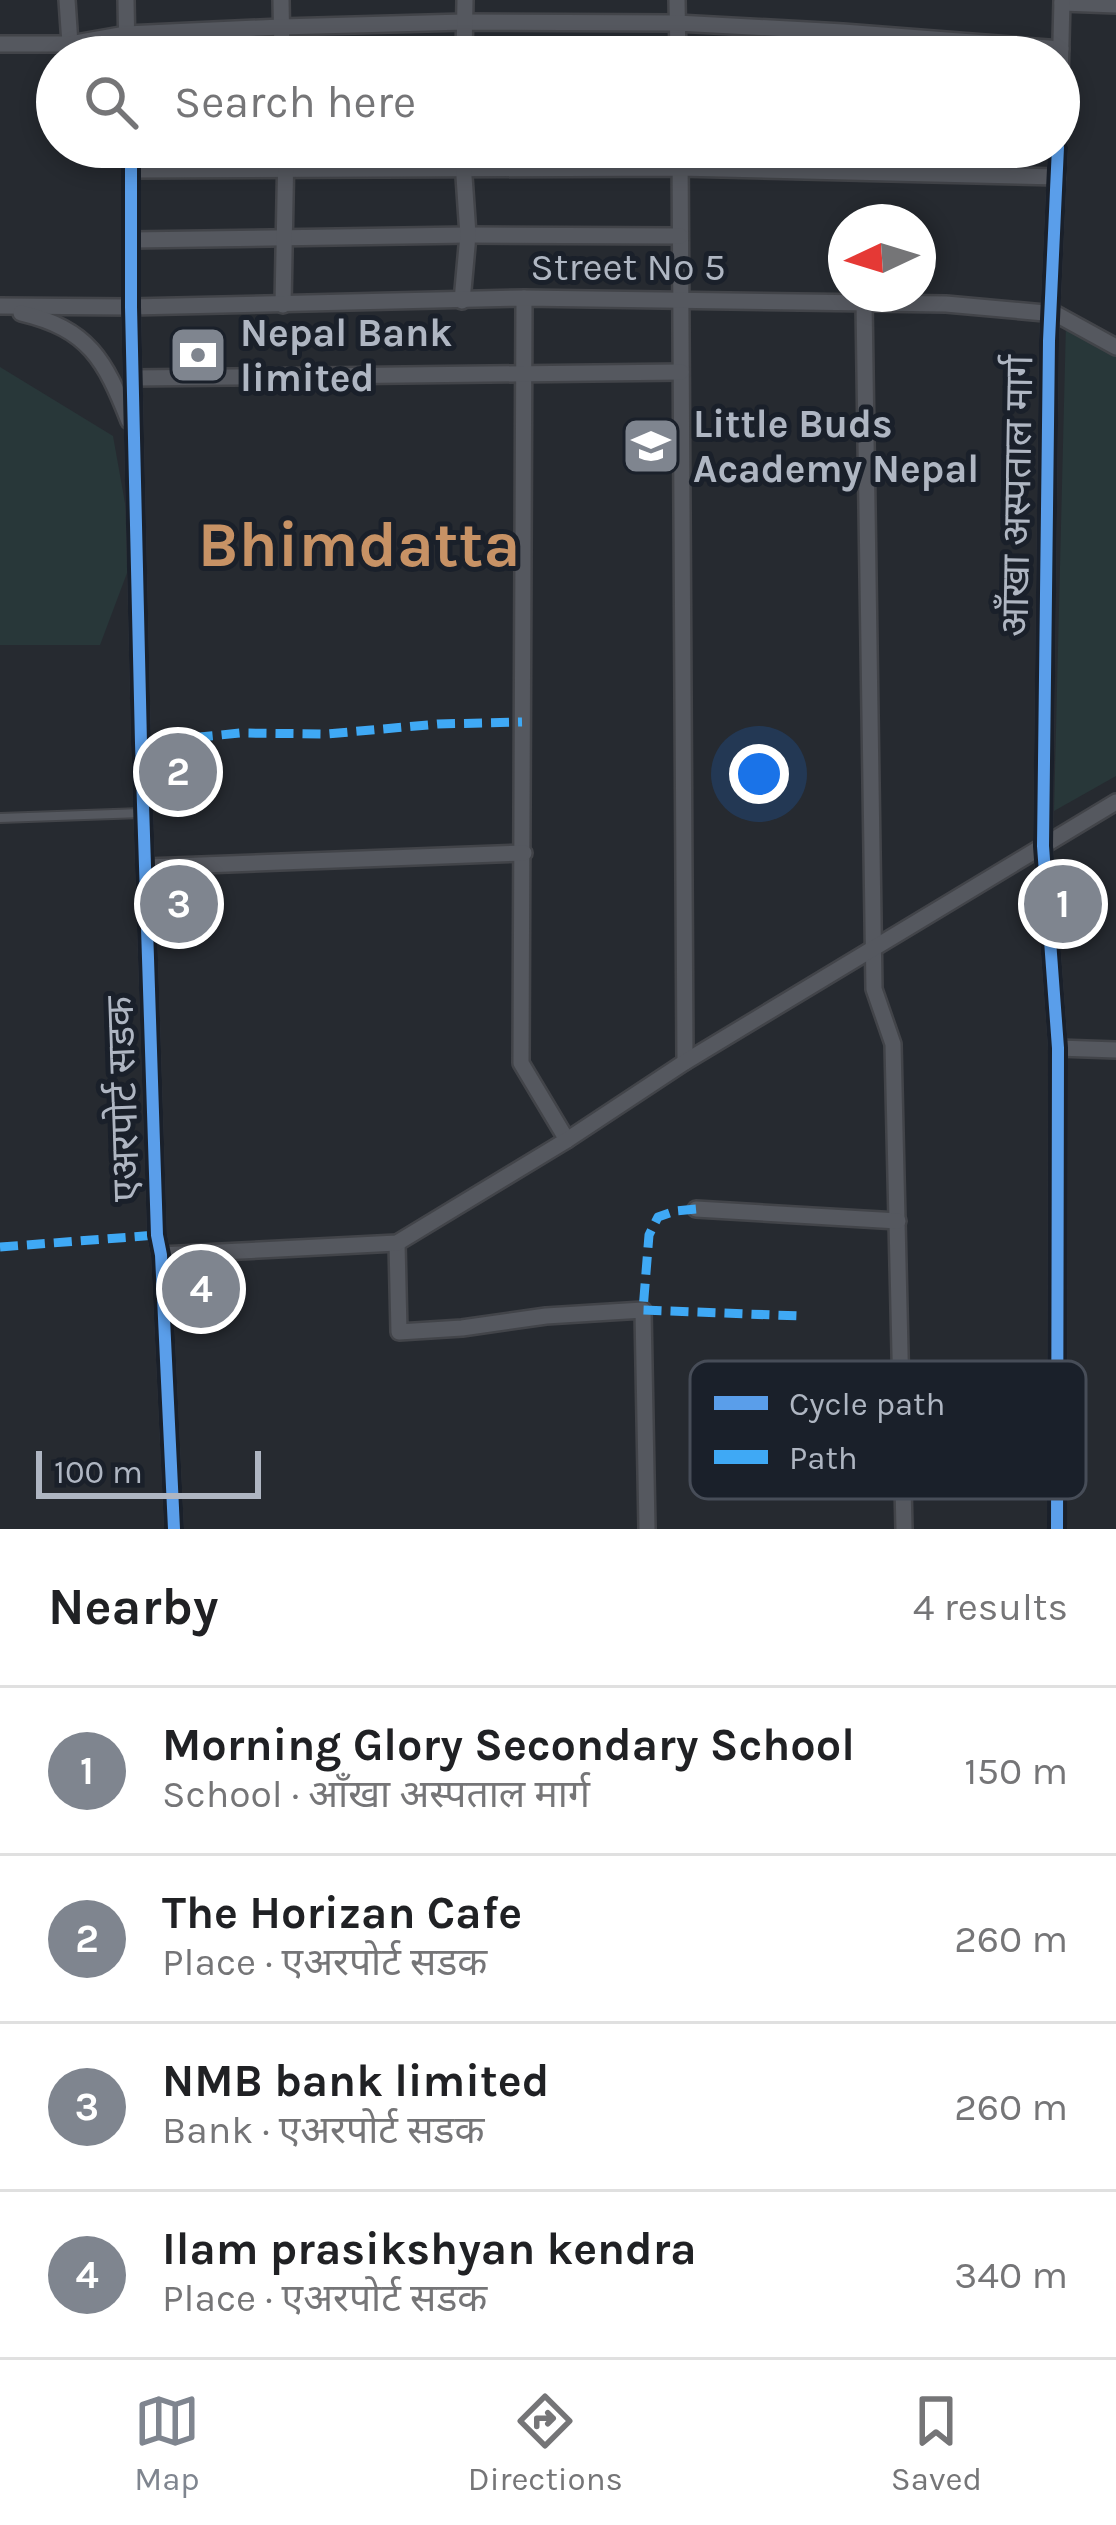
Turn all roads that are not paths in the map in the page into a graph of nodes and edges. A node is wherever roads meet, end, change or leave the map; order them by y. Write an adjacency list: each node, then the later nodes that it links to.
1 (67, 0): 12 (street)
2 (126, 0): 11 (street)
3 (281, 0): 10 (street)
4 (465, 0): 8 (street)
5 (677, 0): 9 (street)
6 (1062, 2): 7 (street); 18 (street)
7 (1116, 4)
8 (464, 22): 9 (street); 10 (street); 15 (street)
9 (677, 23): 16 (street); 17 (street)
10 (281, 27): 11 (street); 14 (street)
11 (126, 34): 13 (street)
12 (69, 36)
13 (115, 36)
14 (281, 36)
15 (464, 36)
16 (677, 36)
17 (894, 36)
18 (1061, 36)
19 (0, 44): 20 (street)
20 (36, 44)
21 (287, 168): 26 (street)
22 (680, 168): 25 (street); 27 (street); 29 (street)
23 (1057, 168): 27 (street, आँखा अस्पताल मार्ग)
24 (132, 170): 26 (street); 30 (street, एअरपोर्ट सडक)
25 (462, 170): 26 (street); 28 (street)
26 (287, 171): 31 (street)
27 (1057, 177): 41 (street, आँखा अस्पताल मार्ग)
28 (468, 236): 29 (street); 31 (street); 35 (street)
29 (680, 236): 33 (street)
30 (132, 240): 31 (street); 39 (street, एअरपोर्ट सडक)
31 (285, 240): 36 (street)
32 (524, 298): 33 (street, Street No 5); 35 (street, Street No 5); 44 (street)
33 (680, 299): 34 (street, Street No 5); 43 (street)
34 (828, 301)
35 (462, 302): 36 (street, Street No 5)
36 (283, 304): 39 (street, Street No 5)
37 (936, 304): 41 (street, Street No 5)
38 (0, 307): 39 (street, Street No 5); 46 (street)
39 (131, 307): 45 (street, एअरपोर्ट सडक)
40 (864, 312): 53 (street)
41 (1050, 313): 42 (street, Street No 5); 50 (street, आँखा अस्पताल मार्ग)
42 (1116, 347)
43 (681, 372): 44 (street); 56 (street)
44 (524, 374): 45 (street); 51 (street)
45 (133, 378): 46 (street, एअरपोर्ट सडक)
46 (134, 435): 48 (street, एअरपोर्ट सडक)
47 (1116, 802): 50 (street)
48 (143, 813): 49 (lane); 52 (street, एअरपोर्ट सडक)
49 (0, 818)
50 (1042, 846): 53 (street); 54 (street, आँखा अस्पताल मार्ग)
51 (524, 853): 52 (street); 57 (street)
52 (147, 867): 61 (street, एअरपोर्ट सडक)
53 (874, 949): 56 (street); 59 (street)
54 (1058, 1048): 55 (street); 63 (street, आँखा अस्पताल मार्ग)
55 (1116, 1050)
56 (685, 1062): 57 (street)
57 (567, 1140): 60 (street)
58 (696, 1209): 59 (street)
59 (898, 1221): 62 (street)
60 (397, 1243): 61 (street); 67 (street)
61 (161, 1255): 66 (street, एअरपोर्ट सडक)
62 (901, 1361)
63 (1057, 1361)
64 (903, 1499): 68 (street)
65 (1057, 1499): 69 (street, आँखा अस्पताल मार्ग)
66 (174, 1529)
67 (647, 1529)
68 (904, 1529)
69 (1057, 1529)

